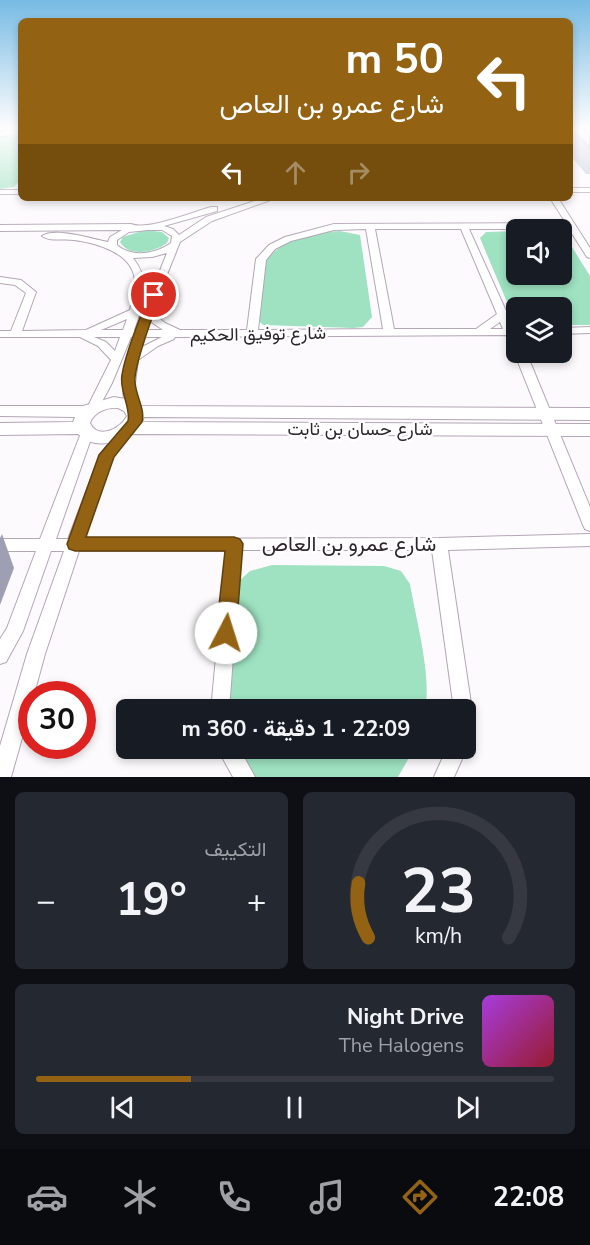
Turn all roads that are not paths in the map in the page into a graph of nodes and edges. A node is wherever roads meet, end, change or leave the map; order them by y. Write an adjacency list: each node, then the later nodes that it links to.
1 (590, 188): 2 (street)
2 (573, 189)
3 (0, 192): 4 (street)
4 (18, 192)
5 (235, 201): 10 (street)
6 (263, 201): 16 (street)
7 (555, 201): 8 (street)
8 (567, 219)
9 (572, 226): 19 (street)
10 (144, 227): 14 (street); 16 (street); 17 (street)
11 (370, 227): 12 (street); 28 (street); 33 (street)
12 (464, 227): 13 (street); 23 (street)
13 (506, 227)
14 (0, 228)
15 (0, 235): 17 (street)
16 (176, 242): 18 (street); 22 (street)
17 (112, 246): 18 (street)
18 (125, 254): 21 (street)
19 (590, 255)
20 (0, 280): 31 (street)
21 (133, 312): 32 (street); 35 (street)
22 (147, 313): 36 (street); 37 (street)
23 (503, 315): 24 (street); 25 (street); 34 (street)
24 (506, 317)
25 (506, 320)
26 (590, 330): 27 (street)
27 (572, 331)
28 (388, 332): 33 (street, شارع توفيق الحكيم); 34 (street, شارع توفيق الحكيم)
29 (506, 332): 34 (street, شارع توفيق الحكيم)
30 (0, 334): 31 (street, شارع توفيق الحكيم)
31 (15, 334): 35 (street, شارع توفيق الحكيم)
32 (126, 334): 35 (street, شارع توفيق الحكيم); 36 (street, شارع توفيق الحكيم); 40 (street)
33 (252, 334): 37 (street, شارع توفيق الحكيم)
34 (476, 334): 38 (street)
35 (78, 335): 40 (street)
36 (142, 335): 37 (street, شارع توفيق الحكيم); 39 (street)
37 (180, 335): 39 (street)
38 (506, 344)
39 (133, 358): 45 (street)
40 (117, 359): 44 (street)
41 (524, 363): 46 (street)
42 (0, 411): 44 (street)
43 (590, 414): 46 (street, شارع حسان بن ثابت)
44 (87, 420): 45 (street); 45 (street); 47 (street); 51 (street)
45 (130, 420): 46 (street, شارع حسان بن ثابت); 52 (street)
46 (547, 422): 48 (street, شارع حسان بن ثابت); 49 (street)
47 (0, 429)
48 (590, 430)
49 (590, 525)
50 (590, 540): 54 (street, شارع عمرو بن العاص)
51 (47, 544): 52 (street, شارع عمرو بن العاص); 55 (street, شارع عمرو بن العاص); 56 (street)
52 (75, 544): 53 (street, شارع عمرو بن العاص); 61 (street)
53 (234, 544): 54 (street, شارع عمرو بن العاص); 57 (street)
54 (439, 544): 58 (street)
55 (0, 545)
56 (0, 656)
57 (221, 699)
58 (461, 699)
59 (234, 759): 62 (street)
60 (452, 759): 63 (street)
61 (1, 776)
62 (245, 777)
63 (444, 777)

